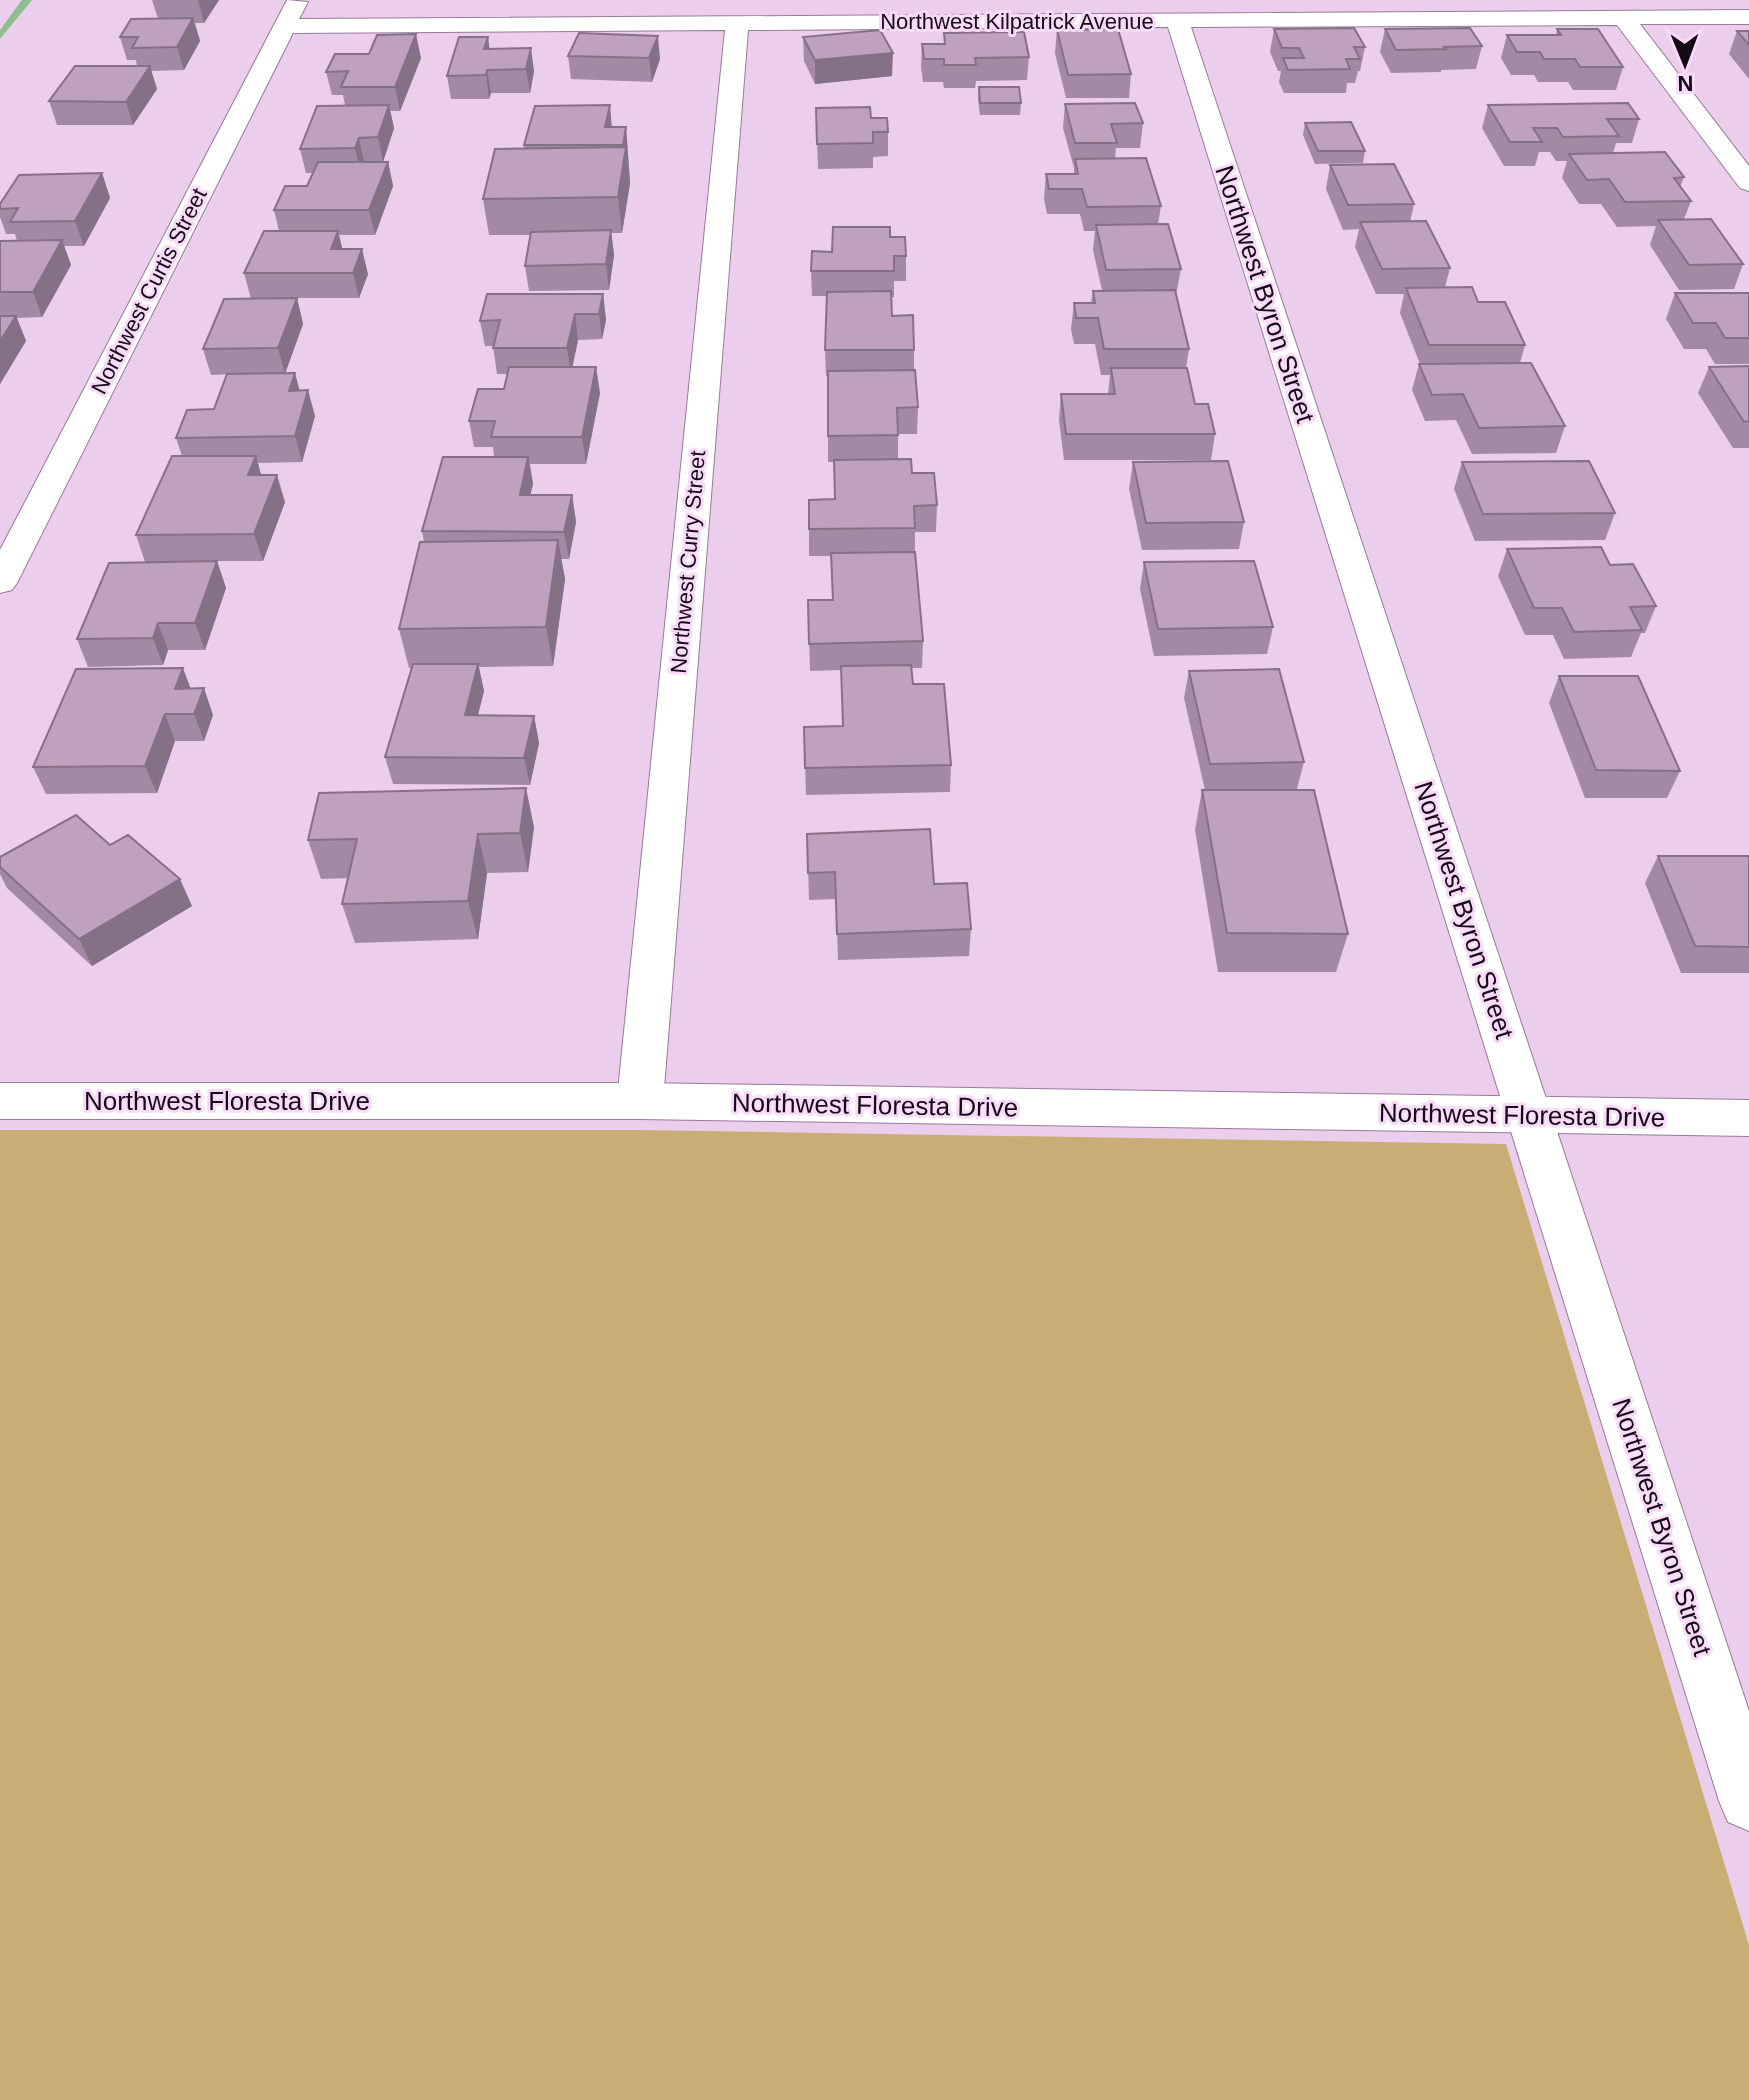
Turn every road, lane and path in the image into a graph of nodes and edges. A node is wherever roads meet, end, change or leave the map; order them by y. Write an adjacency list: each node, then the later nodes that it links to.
1 (298, 0): 6 (street, Northwest Curtis Street)
2 (1749, 17): 3 (street, Northwest Kilpatrick Avenue)
3 (1624, 18): 4 (street, Northwest Kilpatrick Avenue); 7 (street)
4 (1177, 20): 5 (street, Northwest Kilpatrick Avenue); 11 (street, Northwest Byron Street)
5 (737, 23): 6 (street, Northwest Kilpatrick Avenue); 10 (street, Northwest Curry Street)
6 (284, 26): 8 (street, Northwest Curtis Street)
7 (1749, 183)
8 (0, 583)
9 (0, 1101): 10 (street, Northwest Floresta Drive)
10 (640, 1101): 11 (street, Northwest Floresta Drive)
11 (1531, 1116): 12 (street, Northwest Floresta Drive); 13 (street, Northwest Byron Street)
12 (1749, 1118)
13 (1749, 1801)

